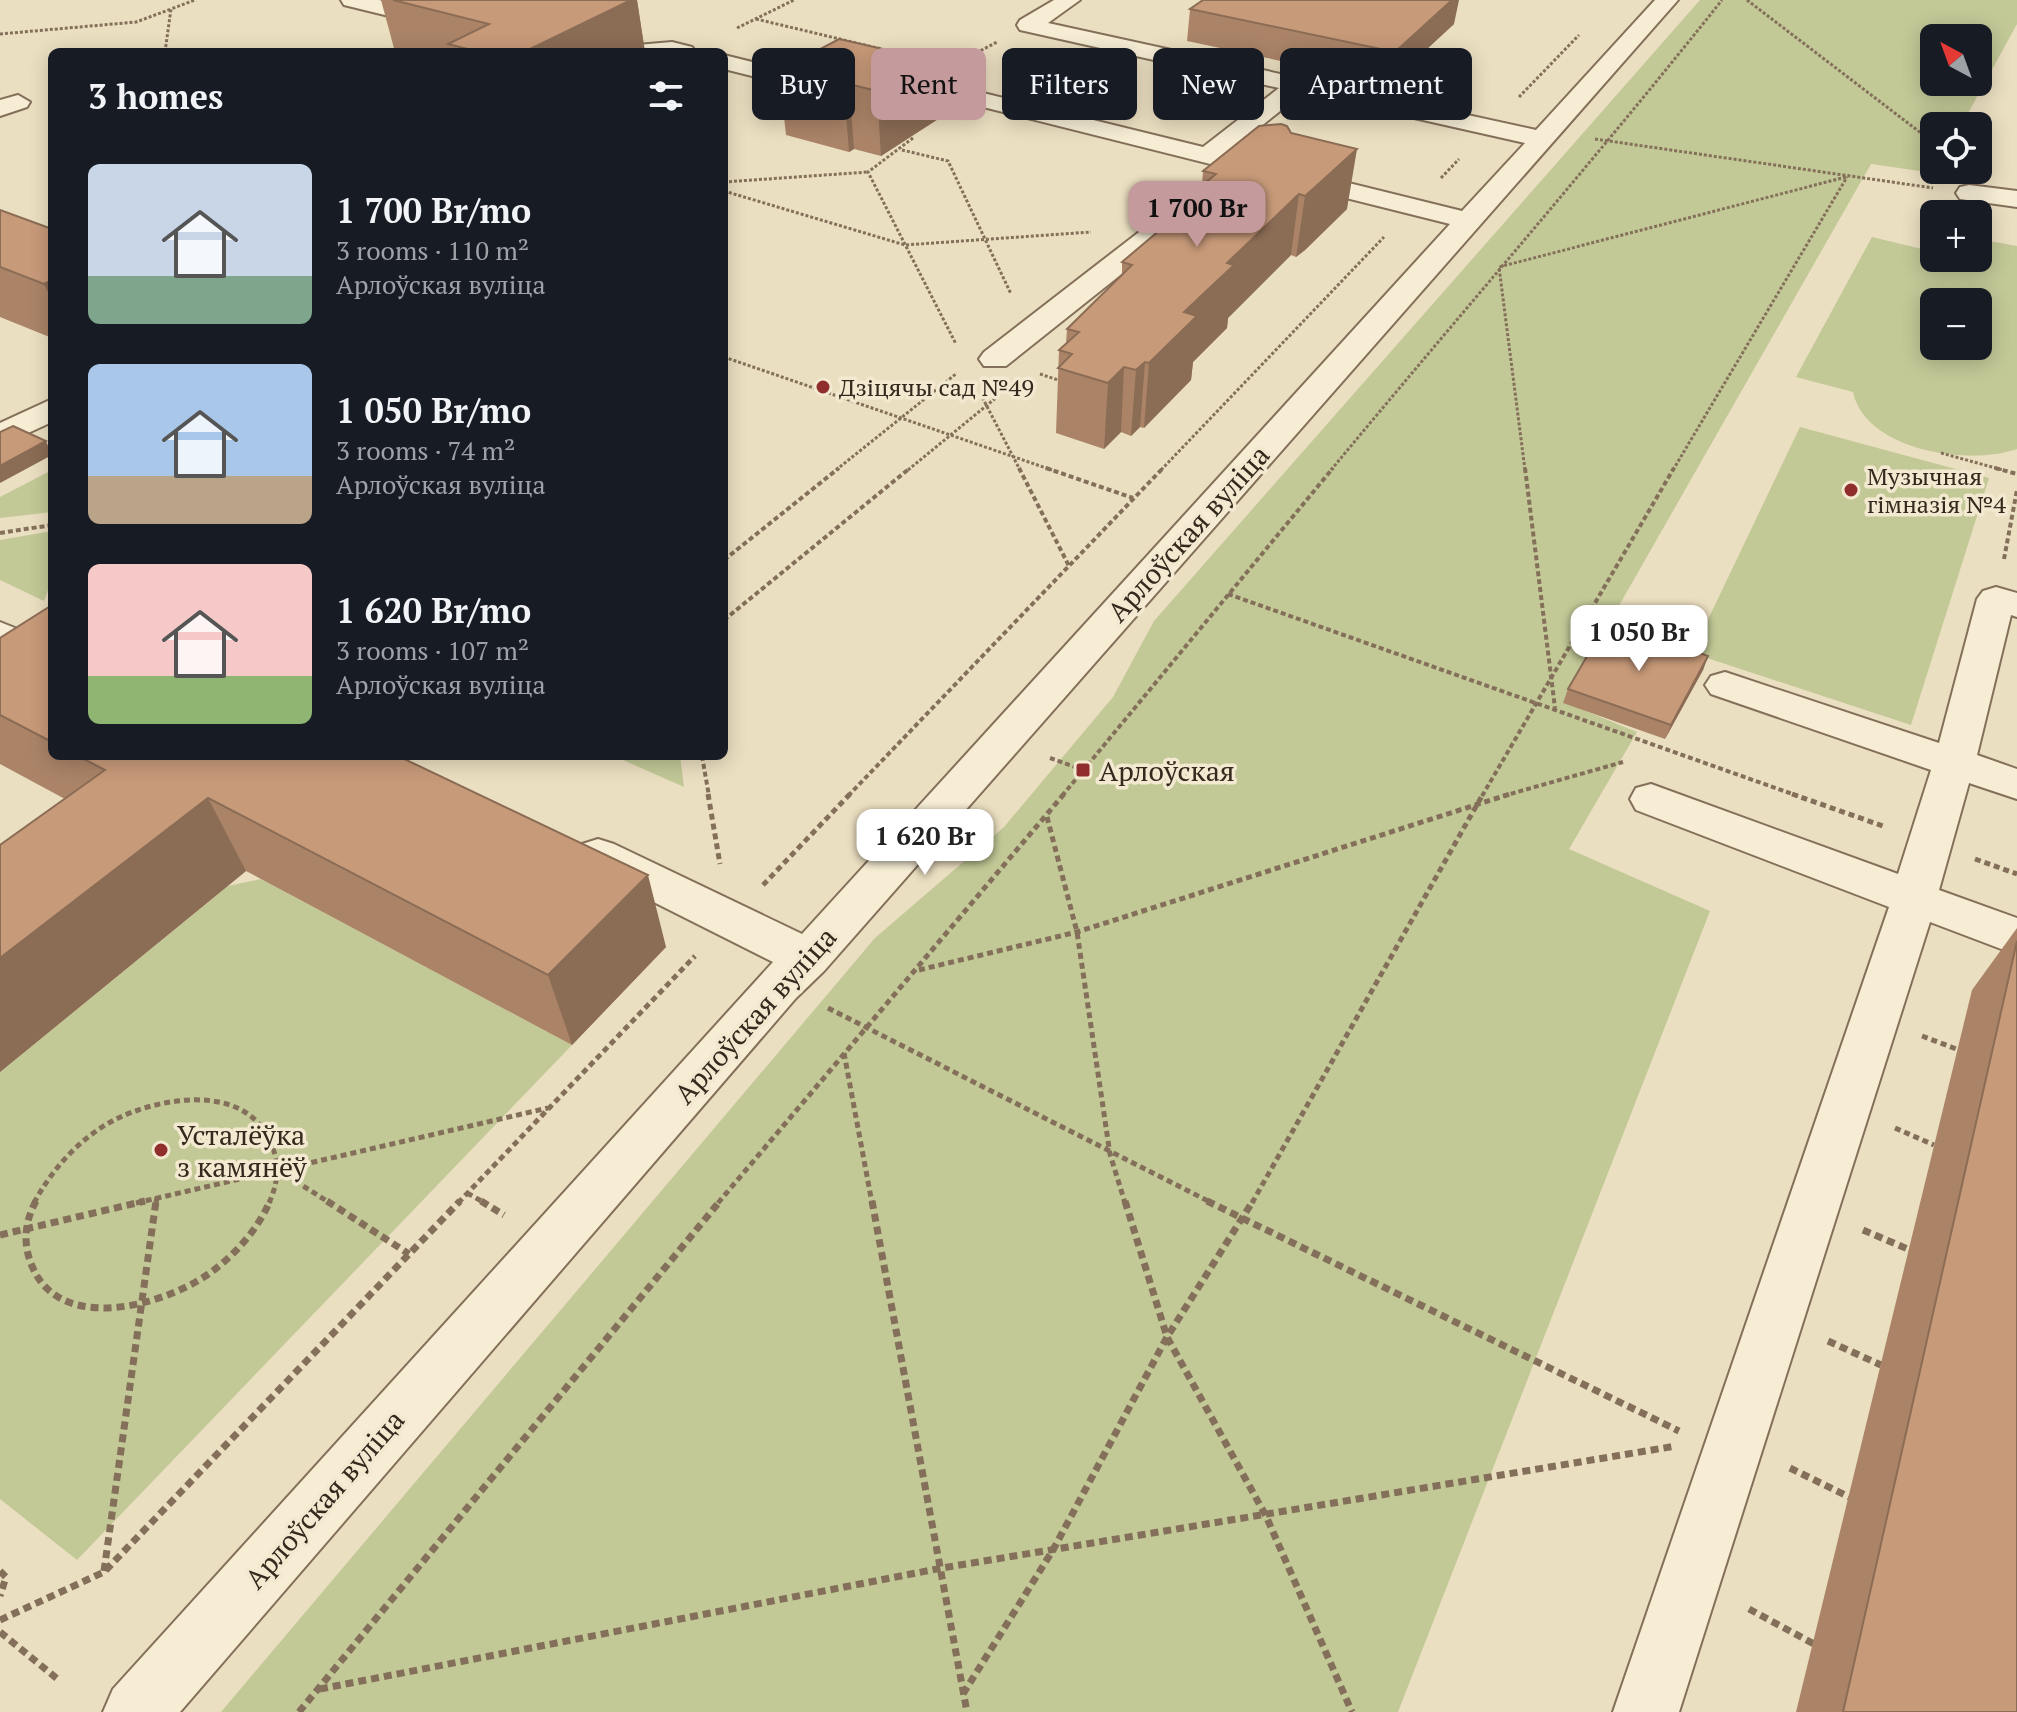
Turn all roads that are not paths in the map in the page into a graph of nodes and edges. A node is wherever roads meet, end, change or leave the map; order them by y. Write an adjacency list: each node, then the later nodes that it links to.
1 (352, 0): 4 (street)
2 (1069, 0): 6 (street)
3 (1667, 0): 9 (street, Арлоўская вуліца)
4 (457, 20)
5 (728, 63): 10 (street)
6 (1280, 81)
7 (1280, 99): 10 (street)
8 (1458, 120): 9 (street)
9 (1563, 138): 14 (street, Арлоўская вуліца)
10 (1209, 155): 11 (street)
11 (1255, 166): 14 (street); 15 (street)
12 (1969, 193): 13 (street)
13 (2017, 199)
14 (1469, 221): 28 (street, Арлоўская вуліца)
15 (995, 359)
16 (48, 411): 17 (street)
17 (0, 436)
18 (2007, 602): 22 (street)
19 (0, 634): 20 (street)
20 (48, 646)
21 (1725, 685): 22 (street)
22 (1955, 762): 23 (street); 26 (street)
23 (2017, 784)
24 (1651, 799): 26 (street)
25 (563, 838): 28 (street)
26 (1915, 897): 27 (street); 30 (street)
27 (2017, 937)
28 (808, 958): 29 (street, Арлоўская вуліца)
29 (136, 1712)
30 (1646, 1712)

